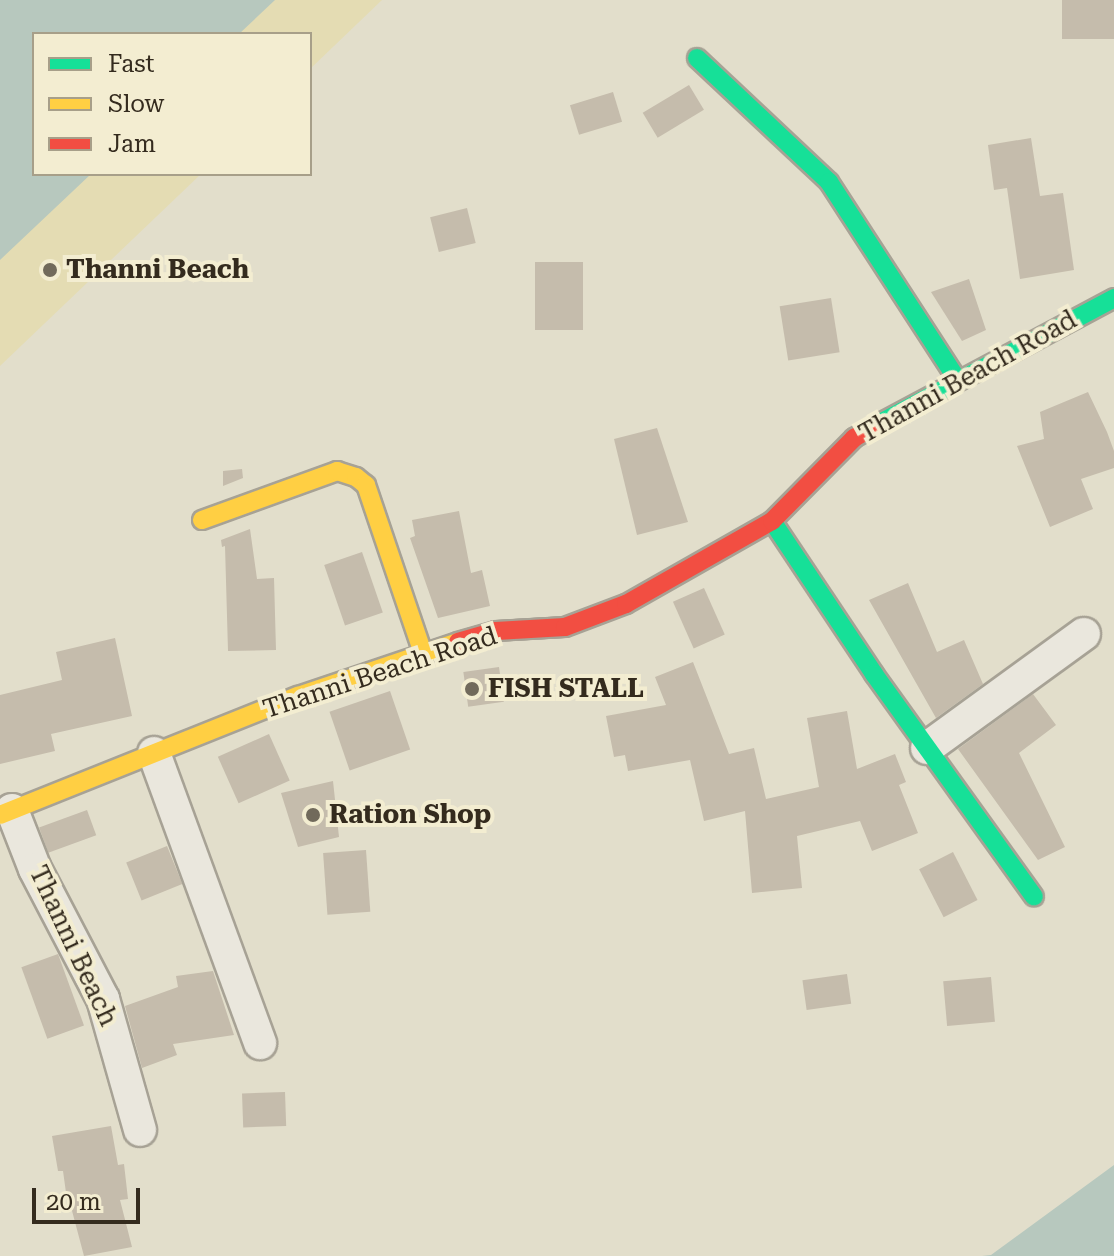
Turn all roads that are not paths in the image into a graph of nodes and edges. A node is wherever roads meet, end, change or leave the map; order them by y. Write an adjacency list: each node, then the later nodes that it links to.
1 (697, 58): 3 (main road)
2 (1114, 298): 3 (main road, Thanni Beach Road)
3 (957, 379): 5 (main road, Thanni Beach Road)
4 (202, 520): 7 (main road)
5 (772, 521): 7 (main road, Thanni Beach Road); 8 (main road)
6 (1084, 634): 8 (street)
7 (423, 653): 9 (main road, Thanni Beach Road)
8 (927, 748): 11 (main road)
9 (154, 753): 10 (main road, Thanni Beach Road); 12 (street)
10 (6, 812): 13 (street, Thanni Beach)
11 (1034, 897)
12 (260, 1043)
13 (140, 1130)

